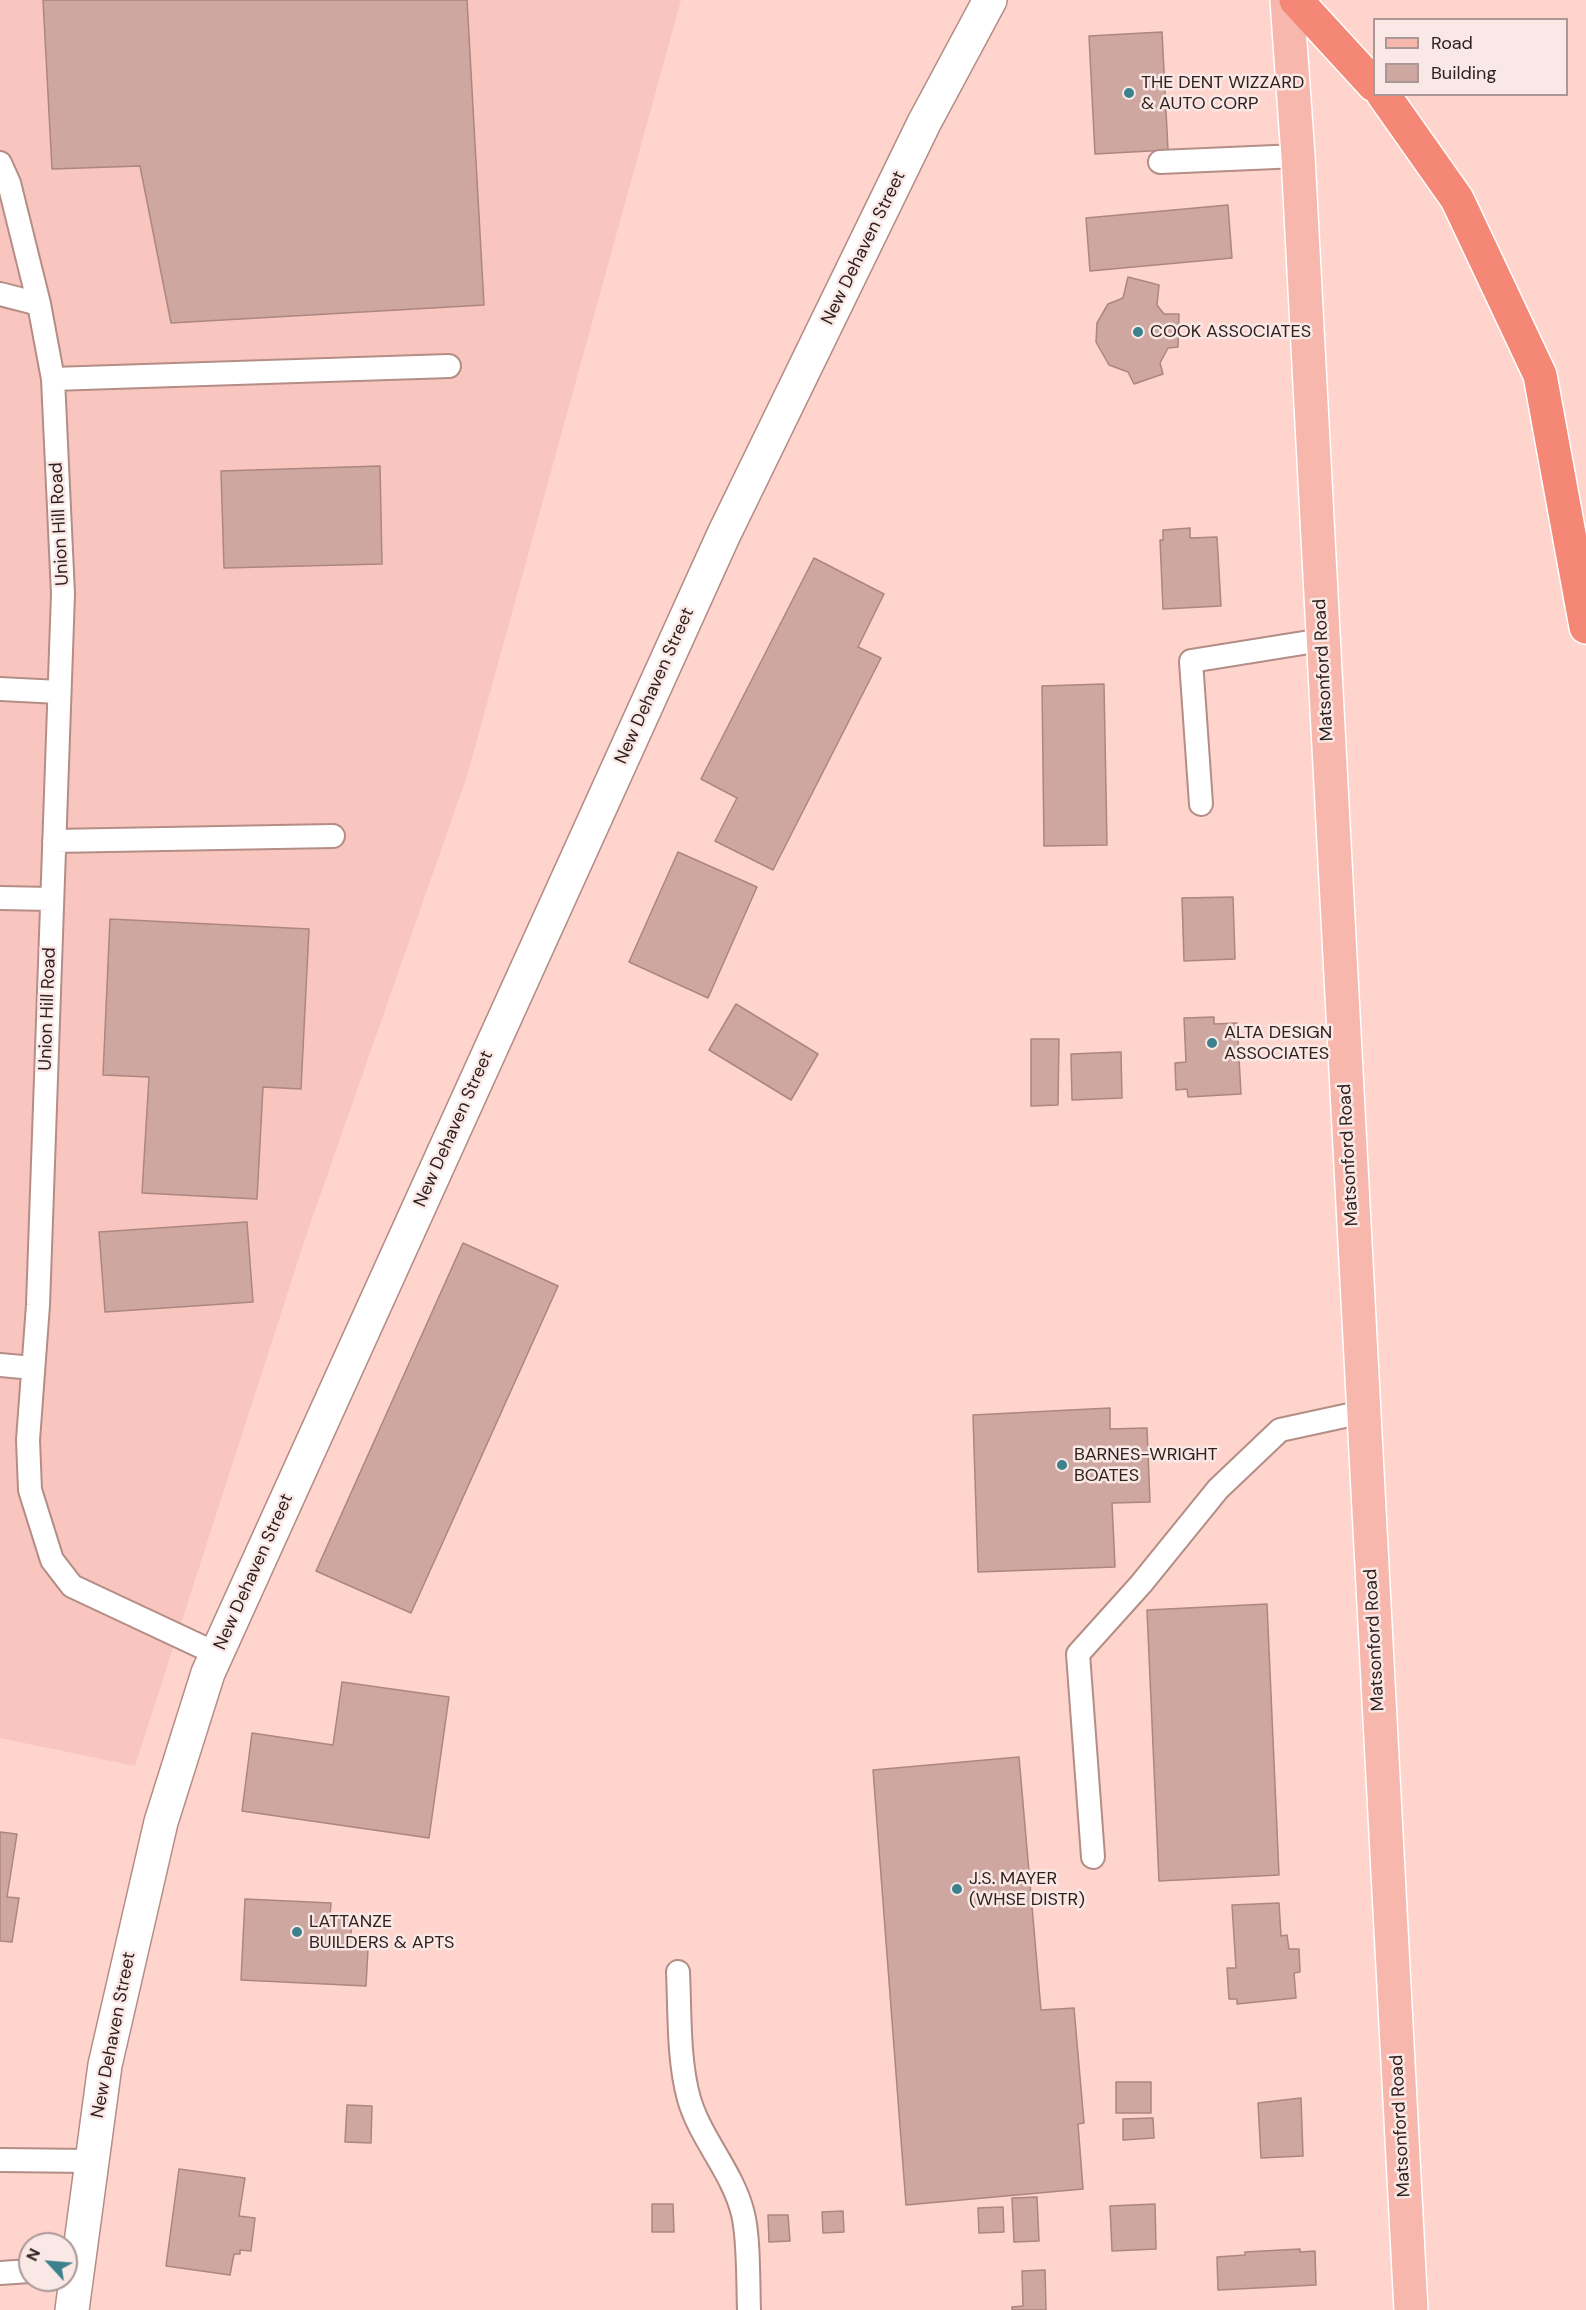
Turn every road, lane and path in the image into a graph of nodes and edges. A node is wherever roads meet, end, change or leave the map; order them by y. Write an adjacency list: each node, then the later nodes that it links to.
1 (990, 0): 27 (street, New Dehaven Street)
2 (1287, 0): 6 (main road, Matsonford Road)
3 (1296, 0): 4 (highway)
4 (1373, 84)
5 (1383, 96): 13 (highway)
6 (1298, 156): 8 (lane); 16 (main road, Matsonford Road)
7 (0, 162): 10 (lane, Union Hill Road)
8 (1160, 162)
9 (0, 294): 10 (lane)
10 (39, 304): 12 (lane, Union Hill Road)
11 (449, 366): 12 (lane)
12 (53, 379): 18 (lane, Union Hill Road)
13 (1553, 445): 14 (highway); 15 (highway)
14 (1586, 566)
15 (1586, 627)
16 (1322, 640): 19 (lane); 26 (main road, Matsonford Road)
17 (0, 689): 18 (lane)
18 (59, 692): 21 (lane, Union Hill Road)
19 (1201, 804)
20 (333, 836): 21 (lane)
21 (54, 841): 23 (lane, Union Hill Road)
22 (0, 898): 23 (lane)
23 (52, 899): 25 (lane, Union Hill Road)
24 (0, 1365): 25 (lane)
25 (33, 1368): 27 (lane, Union Hill Road)
26 (1363, 1412): 28 (lane); 38 (main road, Matsonford Road)
27 (216, 1654): 31 (street, New Dehaven Street)
28 (1093, 1857)
29 (678, 1972): 37 (lane)
30 (0, 2160): 31 (lane)
31 (91, 2161): 32 (street, New Dehaven Street)
32 (78, 2232)
33 (18, 2272): 34 (lane)
34 (0, 2273)
35 (72, 2292): 36 (street, New Dehaven Street)
36 (72, 2310)
37 (749, 2310)
38 (1410, 2310)

